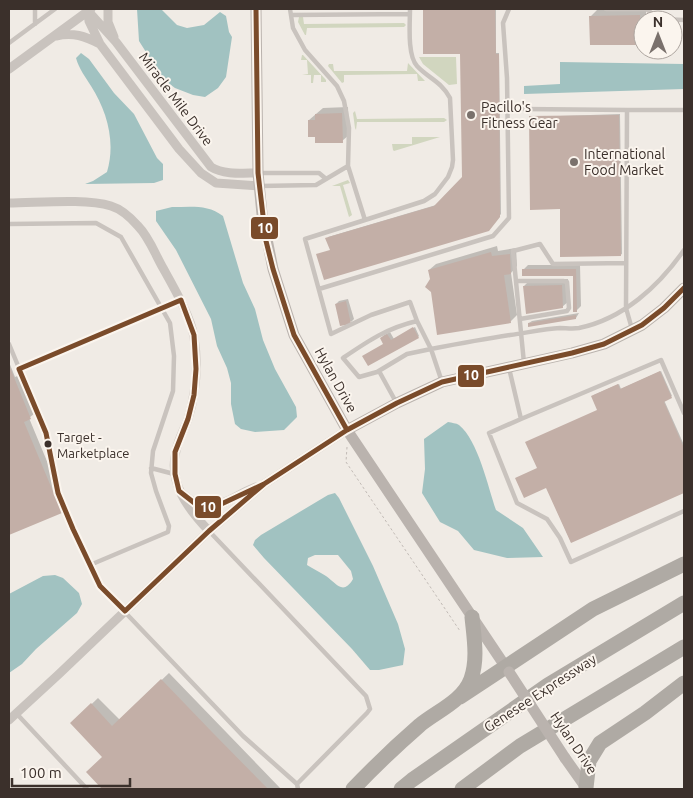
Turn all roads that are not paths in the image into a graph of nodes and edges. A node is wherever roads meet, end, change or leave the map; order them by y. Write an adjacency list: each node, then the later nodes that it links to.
1 (35, 9): 13 (lane)
2 (55, 9): 13 (lane)
3 (108, 9): 15 (street)
4 (256, 9): 23 (main road, Hylan Drive)
5 (290, 9): 11 (lane)
6 (508, 9): 33 (lane)
7 (606, 9): 12 (lane)
8 (89, 10): 14 (street); 15 (street, Miracle Mile Drive); 17 (street)
9 (410, 11): 10 (lane); 27 (lane)
10 (309, 12): 11 (lane)
11 (291, 15): 22 (lane)
12 (684, 20)
13 (35, 24): 16 (lane)
14 (54, 36): 17 (street); 18 (street)
15 (116, 42): 23 (street, Miracle Mile Drive)
16 (9, 43)
17 (100, 44): 25 (street)
18 (9, 69)
19 (523, 109): 20 (lane)
20 (627, 110): 21 (lane); 30 (lane)
21 (684, 110)
22 (348, 166): 24 (lane); 27 (lane)
23 (258, 173): 24 (lane); 25 (main road, Hylan Drive)
24 (325, 178): 25 (lane)
25 (259, 186): 51 (main road, Hylan Drive)
26 (9, 203): 34 (street)
27 (365, 220): 33 (lane)
28 (9, 224): 36 (lane)
29 (684, 250): 35 (lane)
30 (626, 263): 31 (lane); 35 (lane)
31 (516, 281): 37 (lane); 37 (lane)
32 (684, 288): 39 (main road)
33 (319, 289): 38 (lane)
34 (180, 300): 36 (lane); 53 (street)
35 (626, 308): 39 (lane); 40 (lane)
36 (161, 310): 45 (lane); 52 (lane)
37 (520, 319): 40 (lane)
38 (417, 320): 42 (lane); 46 (lane)
39 (632, 330): 43 (main road)
40 (522, 334): 42 (lane); 43 (lane)
41 (9, 344): 45 (lane)
42 (431, 349): 46 (lane); 47 (lane)
43 (524, 363): 44 (main road)
44 (508, 366): 47 (main road); 50 (lane)
45 (19, 369): 59 (lane)
46 (379, 371): 48 (lane)
47 (442, 382): 48 (main road)
48 (397, 403): 51 (main road)
49 (684, 413): 50 (lane)
50 (521, 419): 56 (lane)
51 (347, 430): 54 (street); 62 (main road, Hylan Drive)
52 (151, 468): 53 (lane); 59 (lane)
53 (174, 474): 55 (street)
54 (264, 484): 55 (street); 57 (street)
55 (179, 490): 57 (street)
56 (684, 511)
57 (209, 530): 61 (street); 69 (lane)
58 (684, 564): 64 (highway)
59 (90, 565): 61 (lane)
60 (684, 603): 72 (highway, Genesee Expressway)
61 (125, 611): 67 (street); 69 (lane)
62 (472, 617): 64 (main road, Hylan Drive); 66 (highway)
63 (684, 647): 68 (highway)
64 (507, 669): 66 (highway); 75 (main road, Hylan Drive, bridge)
65 (684, 683): 75 (highway)
66 (460, 697): 71 (highway)
67 (12, 717): 70 (lane)
68 (520, 746): 73 (highway); 74 (highway)
69 (298, 786)
70 (87, 789)
71 (353, 789)
72 (401, 789)
73 (462, 789)
74 (478, 789)
75 (587, 789)

